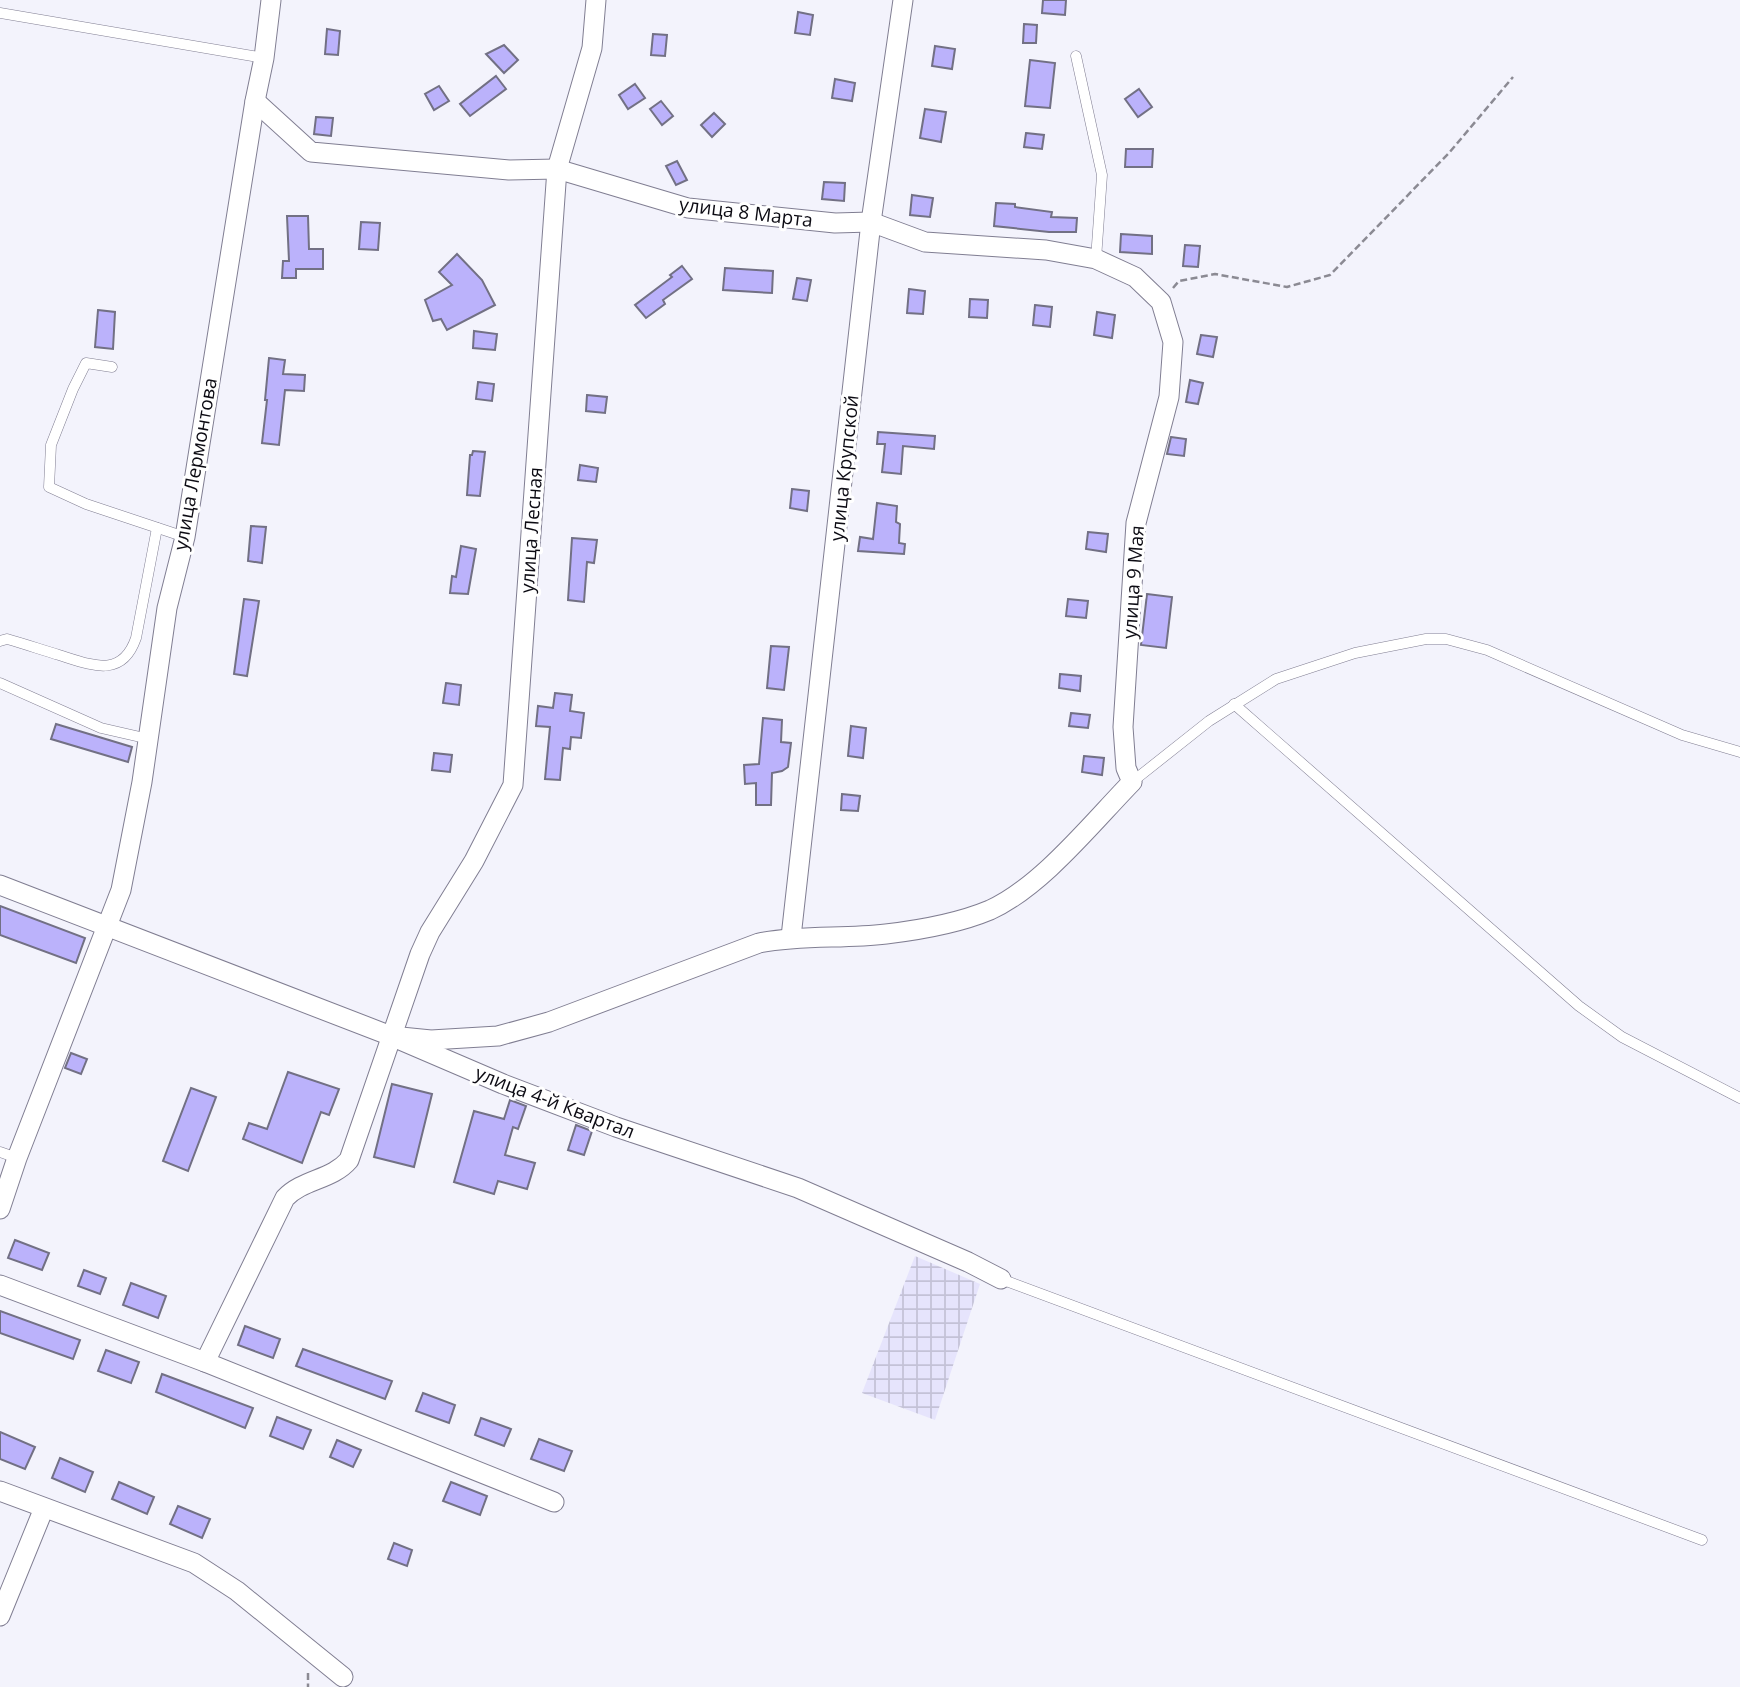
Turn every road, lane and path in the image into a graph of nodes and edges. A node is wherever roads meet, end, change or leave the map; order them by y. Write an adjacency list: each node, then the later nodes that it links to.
1 (271, 0): 6 (street, улица Лермонтова)
2 (596, 0): 9 (street, улица Лесная)
3 (903, 0): 10 (street, улица Крупской)
4 (0, 13): 6 (lane)
5 (1076, 56): 11 (lane)
6 (264, 58): 8 (street, улица Лермонтова)
7 (1514, 76): 12 (path)
8 (255, 101): 9 (street, улица 8 Марта); 15 (street, улица Лермонтова)
9 (557, 169): 10 (street, улица 8 Марта); 25 (street, улица Лесная)
10 (871, 222): 11 (street, улица 8 Марта); 24 (street, улица Крупской)
11 (1096, 258): 12 (street, улица 8 Марта)
12 (1161, 302): 21 (street, улица 9 Мая)
13 (112, 367): 14 (lane)
14 (158, 528): 15 (lane); 16 (lane)
15 (185, 537): 19 (street, улица Лермонтова)
16 (0, 641)
17 (0, 683): 19 (lane)
18 (1234, 704): 20 (lane); 21 (lane); 26 (lane)
19 (149, 739): 23 (street, улица Лермонтова)
20 (1740, 752)
21 (1132, 782): 24 (street)
22 (0, 885): 23 (street, улица 4-й Квартал)
23 (108, 926): 25 (street, улица 4-й Квартал); 27 (street)
24 (791, 937): 25 (street)
25 (391, 1035): 29 (street, улица 4-й Квартал); 31 (street, улица Лесная)
26 (1740, 1098)
27 (8, 1155): 28 (street)
28 (0, 1209)
29 (1001, 1279): 35 (lane)
30 (0, 1286): 31 (street)
31 (205, 1362): 33 (street)
32 (0, 1491): 34 (street)
33 (554, 1502)
34 (44, 1508): 36 (street); 37 (street)
35 (1702, 1540)
36 (0, 1616)
37 (343, 1677)

